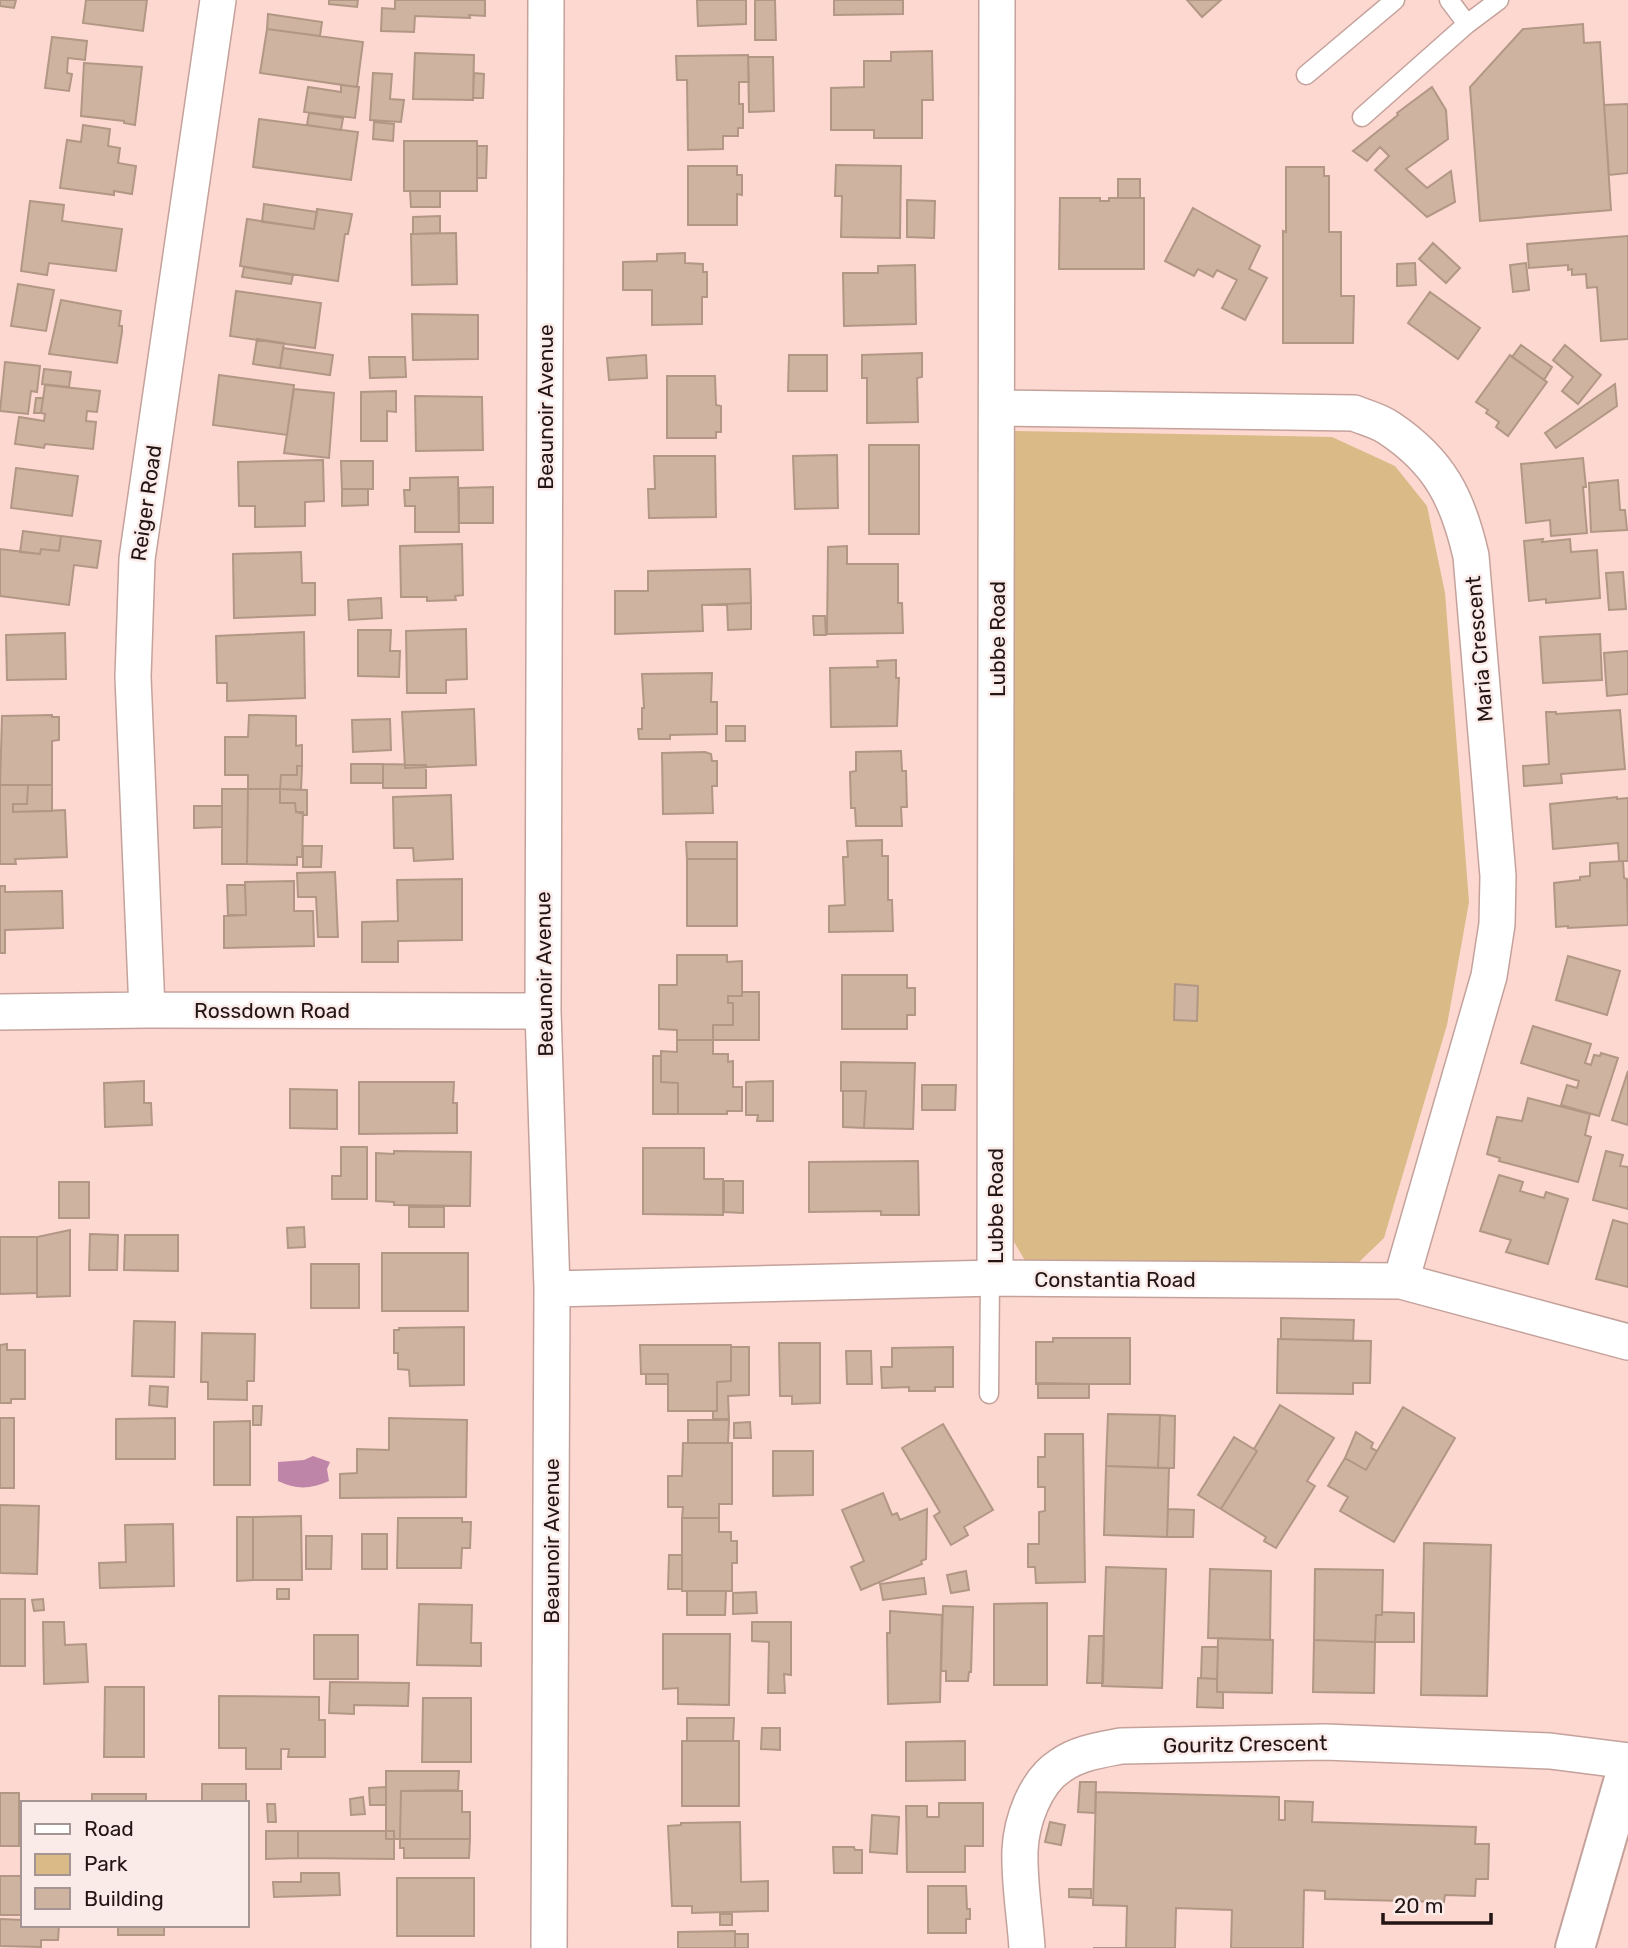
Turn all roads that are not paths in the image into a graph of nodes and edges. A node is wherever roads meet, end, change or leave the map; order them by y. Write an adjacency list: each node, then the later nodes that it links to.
1 (218, 0): 11 (street, Reiger Road)
2 (546, 0): 12 (street, Beaunoir Avenue)
3 (997, 0): 10 (street, Lubbe Road)
4 (1395, 0): 8 (lane)
5 (1449, 0): 7 (lane)
6 (1499, 0): 7 (lane)
7 (1467, 24): 9 (lane)
8 (1306, 75)
9 (1363, 117)
10 (997, 408): 14 (street, Lubbe Road); 15 (street, Maria Crescent)
11 (147, 1010): 12 (street, Rossdown Road); 13 (street, Rossdown Road)
12 (543, 1011): 16 (street, Beaunoir Avenue)
13 (0, 1012)
14 (993, 1278): 15 (street, Constantia Road); 16 (street, Constantia Road); 18 (lane)
15 (1401, 1281): 17 (street, Constantia Road)
16 (552, 1289): 20 (street, Beaunoir Avenue)
17 (1628, 1342)
18 (989, 1394)
19 (1628, 1763): 21 (street, Gouritz Crescent); 22 (street)
20 (549, 1948)
21 (1027, 1948)
22 (1575, 1948)

